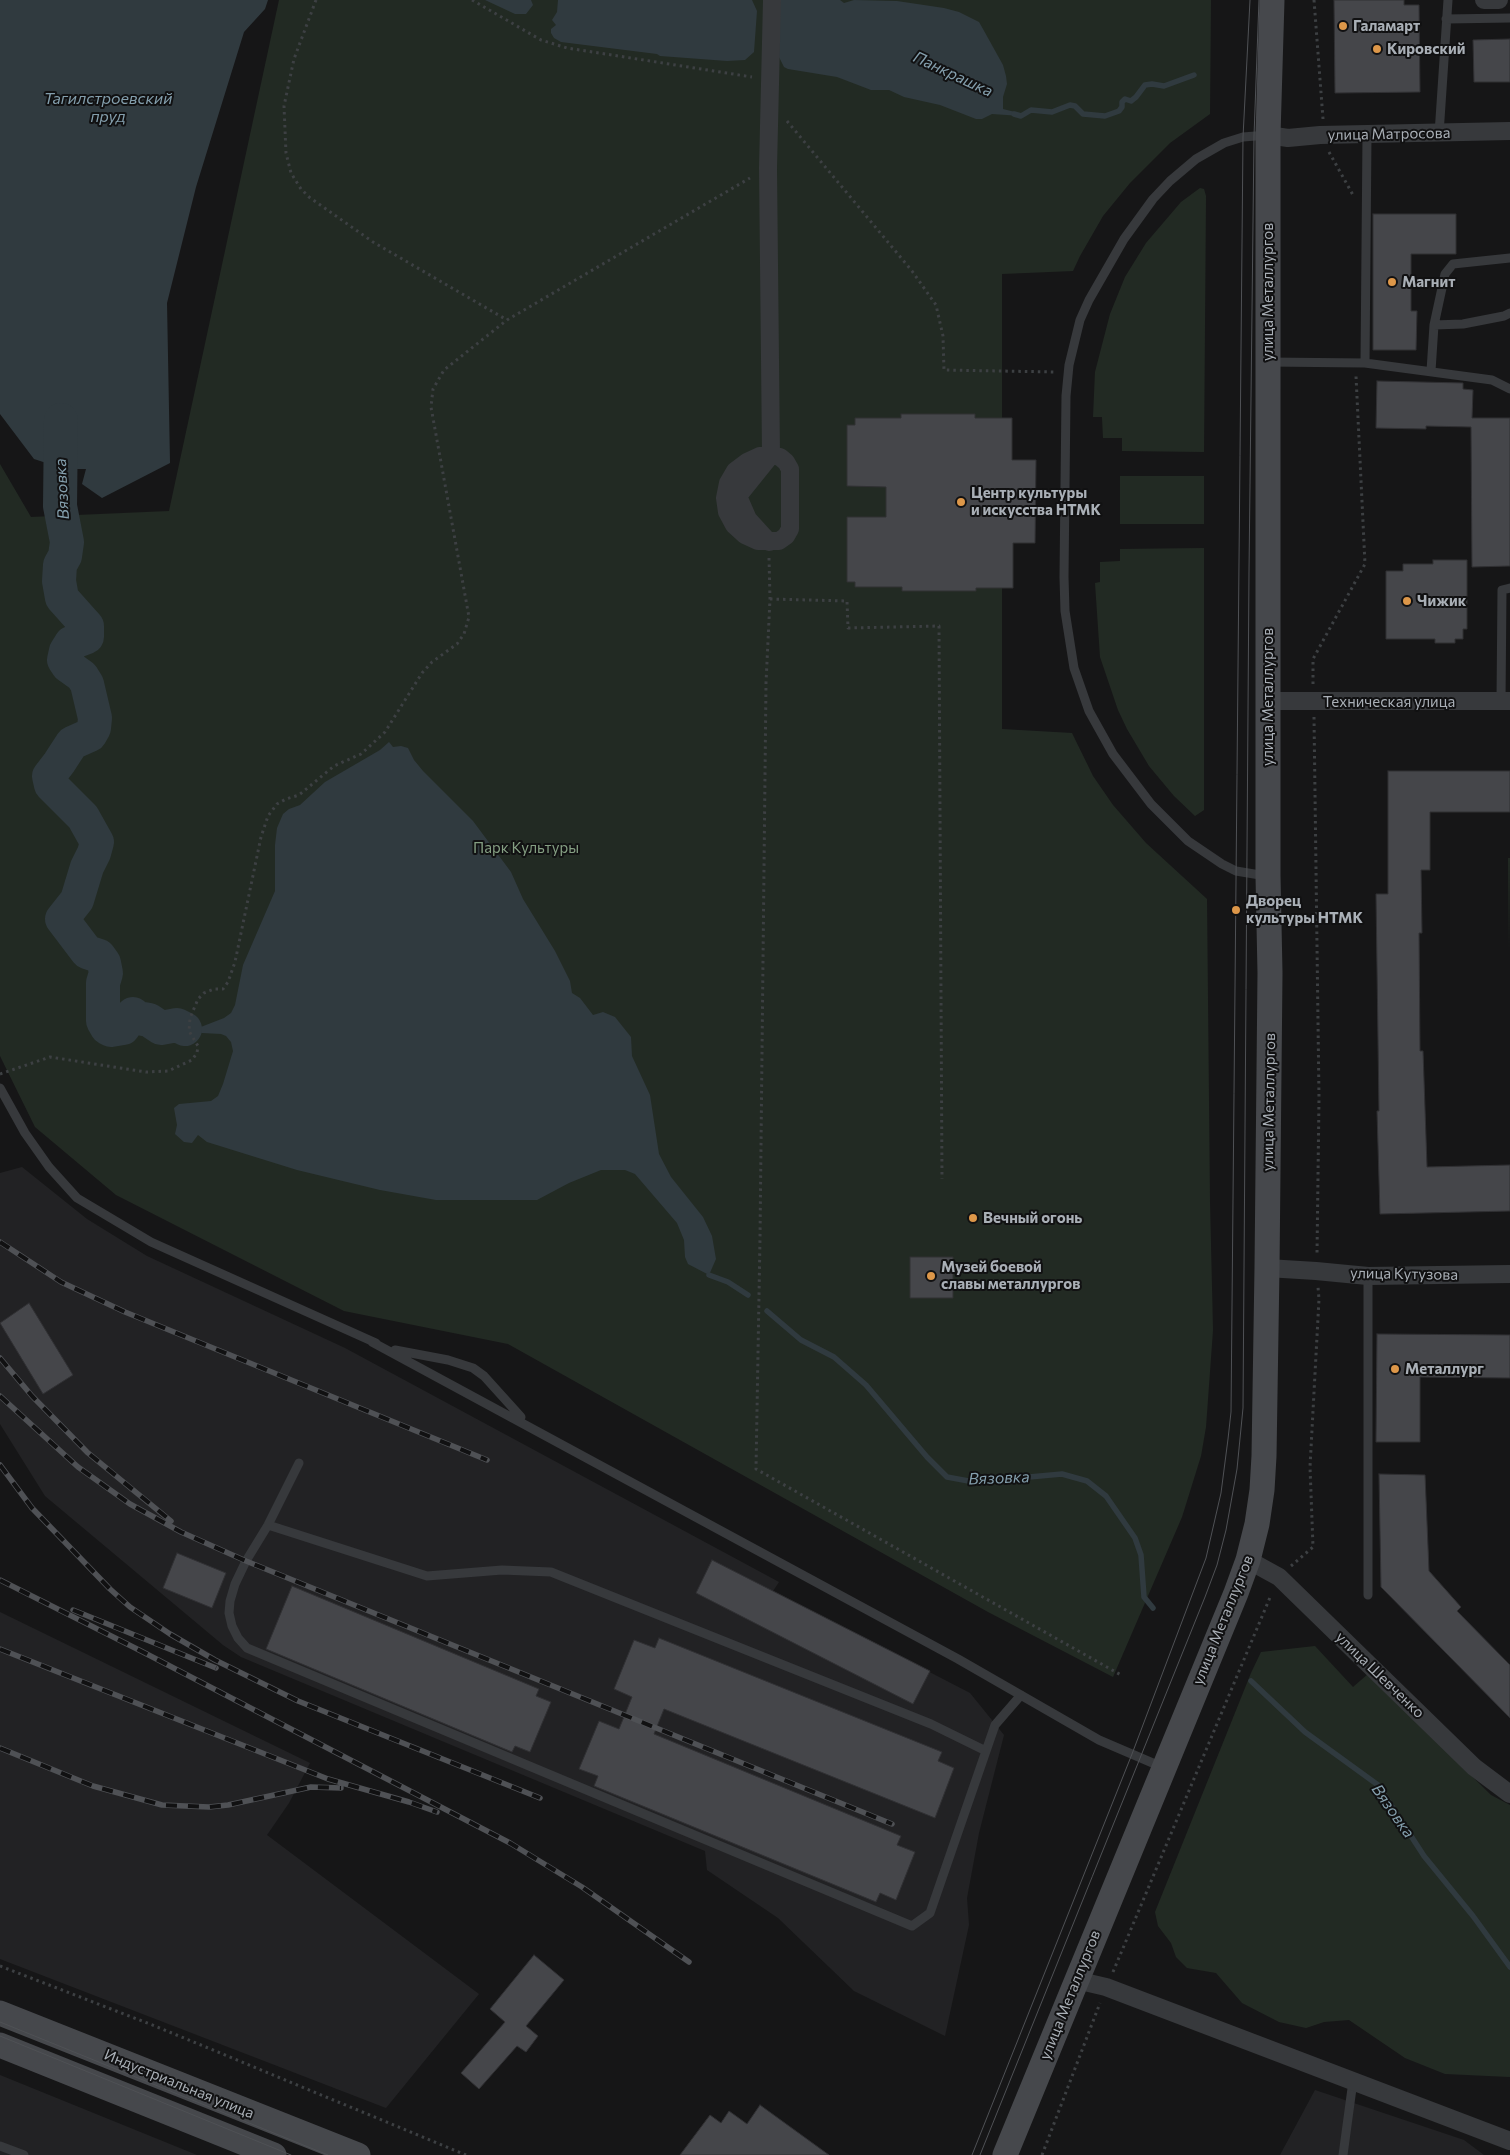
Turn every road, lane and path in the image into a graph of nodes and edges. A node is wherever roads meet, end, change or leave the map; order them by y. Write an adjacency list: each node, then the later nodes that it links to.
1 (316, 0): 19 (path)
2 (472, 0): 10 (path)
3 (772, 0): 10 (street)
4 (1272, 0): 14 (main road, улица Металлургов)
5 (1448, 0): 9 (lane)
6 (1484, 0): 7 (street)
7 (1499, 0)
8 (1510, 18): 9 (lane)
9 (1446, 19): 13 (lane)
10 (771, 80): 11 (street)
11 (769, 100): 16 (street); 24 (path)
12 (1510, 131): 13 (street, улица Матросова)
13 (1439, 134): 15 (street, улица Матросова)
14 (1268, 135): 15 (street, улица Матросова); 21 (main road, улица Металлургов); 24 (lane)
15 (1367, 135): 22 (lane)
16 (768, 168): 19 (path); 26 (street)
17 (1510, 258): 20 (lane)
18 (1510, 313): 20 (lane)
19 (507, 320): 33 (path)
20 (1434, 325): 23 (lane)
21 (1268, 362): 22 (lane); 30 (main road, улица Металлургов)
22 (1365, 363): 23 (lane)
23 (1431, 371): 25 (lane)
24 (1068, 372): 32 (lane)
25 (1510, 389)
26 (771, 456): 27 (street); 27 (street)
27 (769, 542): 29 (path)
28 (1510, 588): 31 (lane)
29 (770, 599): 35 (path); 45 (path)
30 (1268, 701): 31 (street, Техническая улица); 32 (main road, улица Металлургов)
31 (1505, 701)
32 (1268, 876): 36 (main road, улица Металлургов)
33 (0, 1074)
34 (0, 1088): 39 (lane)
35 (942, 1179)
36 (1267, 1268): 38 (street, улица Кутузова); 43 (main road, улица Металлургов)
37 (1510, 1274): 38 (street, улица Кутузова)
38 (1368, 1276): 44 (lane)
39 (372, 1342): 40 (lane); 40 (lane)
40 (540, 1432): 46 (lane)
41 (299, 1464): 42 (lane)
42 (268, 1525): 47 (lane); 47 (lane)
43 (1248, 1560): 48 (main road, улица Металлургов); 49 (street, улица Шевченко)
44 (1368, 1595)
45 (1121, 1675)
46 (1021, 1695): 47 (lane); 48 (lane)
47 (986, 1751)
48 (1163, 1767): 51 (main road, улица Металлургов)
49 (1510, 1794)
50 (0, 1966): 60 (path)
51 (1076, 1980): 54 (street); 61 (main road, улица Металлургов)
52 (0, 2013): 59 (main road, Индустриальная улица)
53 (0, 2045): 58 (main road, Индустриальная улица)
54 (1354, 2081): 55 (street); 62 (lane)
55 (1510, 2141)
56 (0, 2146): 57 (lane)
57 (24, 2155)
58 (274, 2155)
59 (358, 2155)
60 (466, 2155)
61 (1005, 2155)
62 (1343, 2155)

